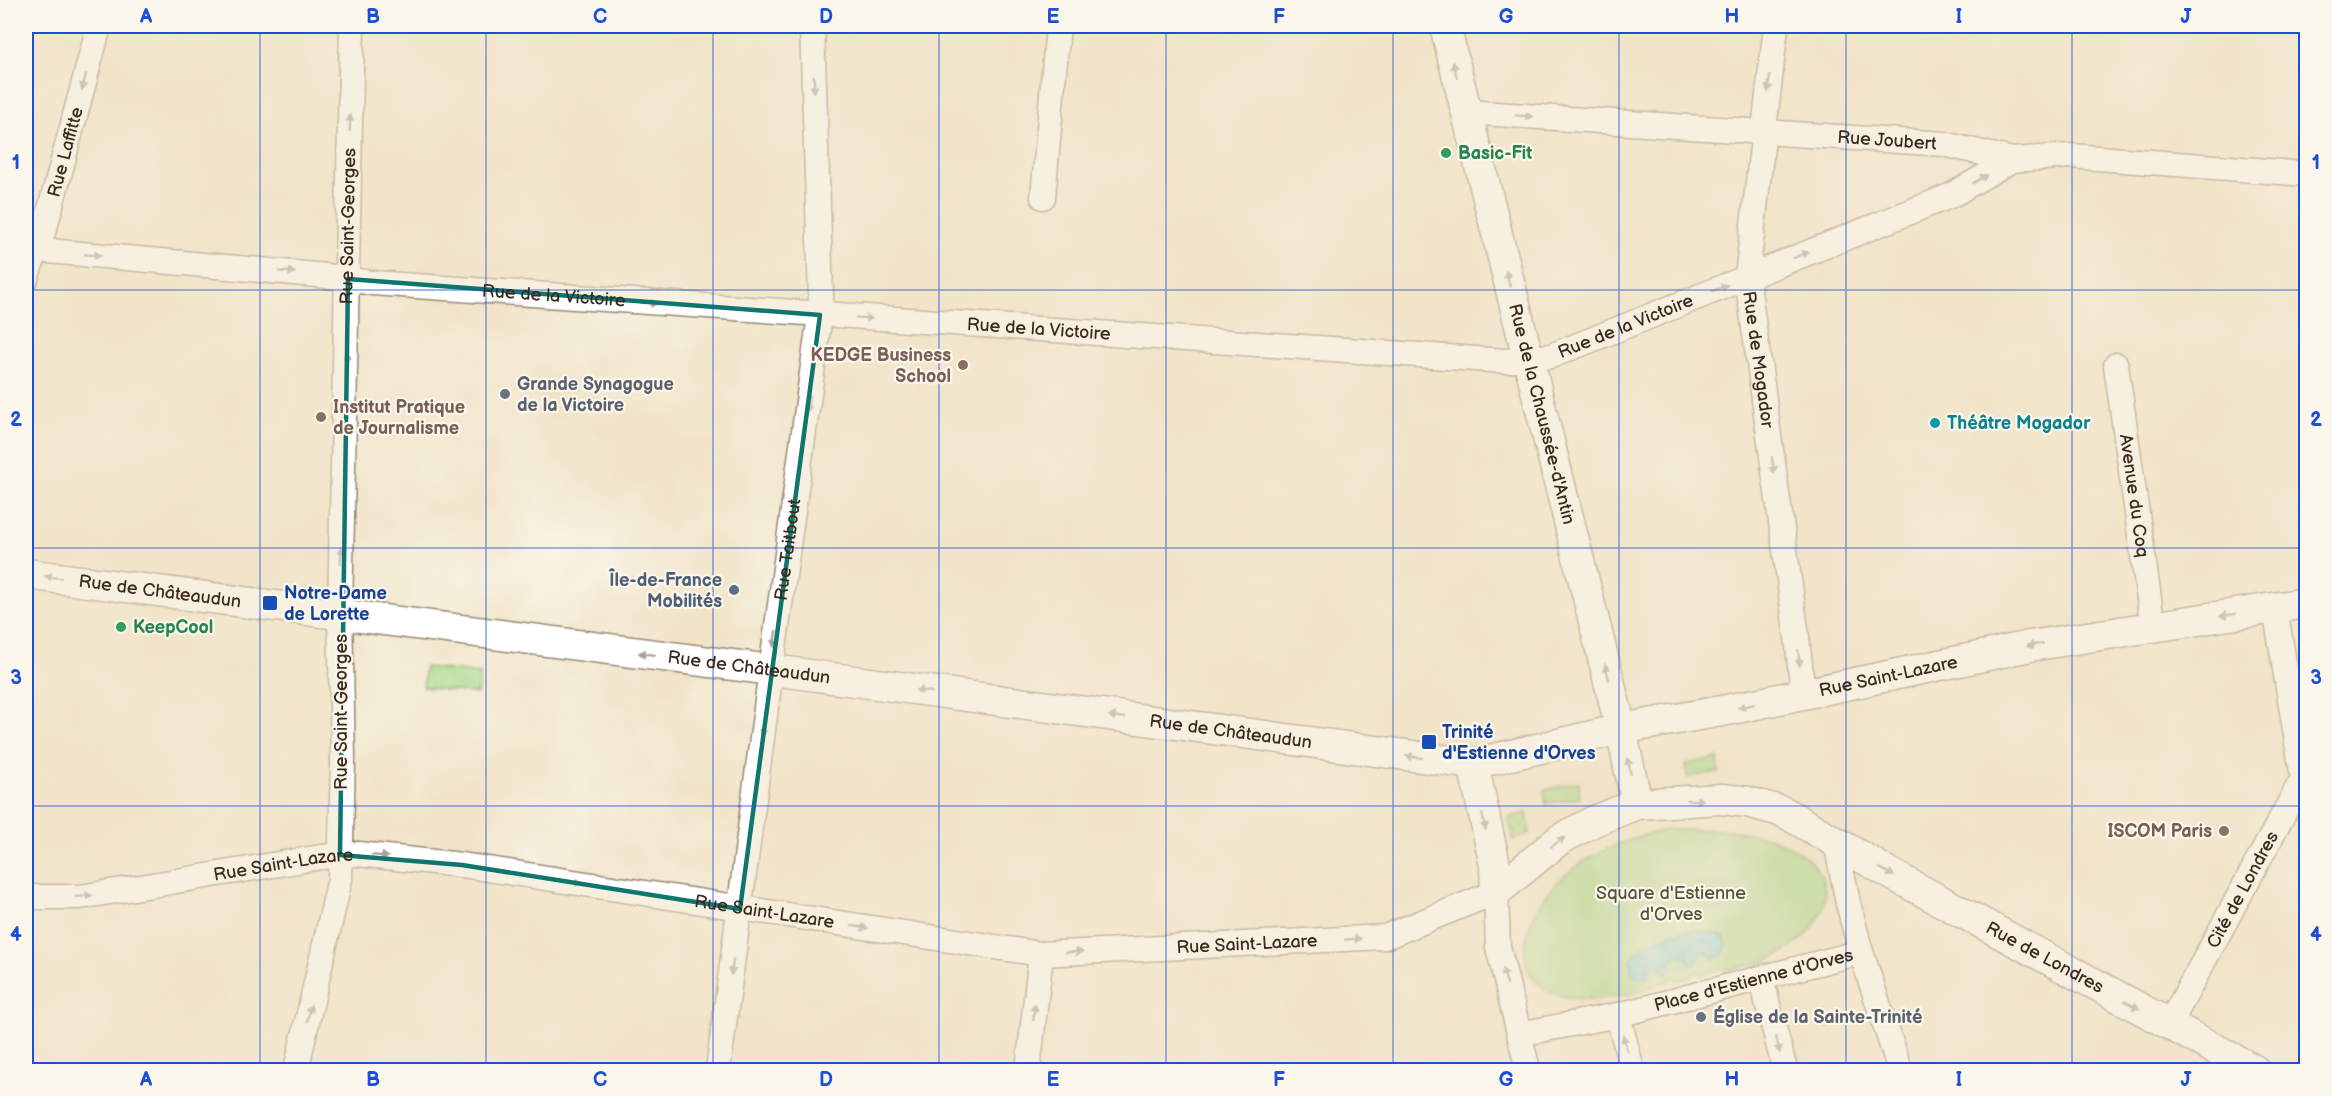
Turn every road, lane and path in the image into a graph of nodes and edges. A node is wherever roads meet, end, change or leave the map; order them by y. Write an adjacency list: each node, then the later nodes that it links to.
1 (99, 26): 12 (street, Rue Laffitte, one-way to 12)
2 (352, 26): 15 (street, Rue Saint-Georges, one-way to 2)
3 (812, 26): 16 (street, Rue Taitbout, one-way to 16)
4 (1058, 26): 11 (street)
5 (1444, 26): 7 (main road, Rue de la Chaussée-d'Antin, one-way to 5)
6 (1776, 26): 8 (street, Rue de Mogador, one-way to 8)
7 (1466, 112): 8 (street, Rue Joubert, one-way to 8); 17 (main road, Rue de la Chaussée-d'Antin, one-way to 7)
8 (1764, 132): 9 (street, Rue Joubert); 13 (street, Rue de Mogador)
9 (2012, 160): 10 (street, Rue Joubert); 13 (street, Rue de la Victoire, one-way to 9)
10 (2307, 174)
11 (1043, 197)
12 (30, 249): 14 (street, Rue Laffitte); 15 (street, Rue de la Victoire, one-way to 15)
13 (1747, 277): 17 (street, Rue de la Victoire, one-way to 13); 25 (street, Rue de Mogador, one-way to 25)
14 (26, 278)
15 (348, 279): 16 (street, Rue de la Victoire, one-way to 16); 22 (street, Rue Saint-Georges, one-way to 15)
16 (820, 315): 17 (street, Rue de la Victoire, one-way to 17); 24 (street, Rue Taitbout, one-way to 24)
17 (1528, 359): 26 (main road, Rue de la Chaussée-d'Antin, one-way to 17)
18 (2116, 365): 23 (street, Avenue du Coq)
19 (26, 574): 22 (main road, Rue de Châteaudun, one-way to 19)
20 (2307, 603): 21 (main road, Rue Saint-Lazare)
21 (2275, 608): 23 (main road, Rue Saint-Lazare, one-way to 23); 38 (street, Cité de Londres)
22 (340, 613): 24 (main road, Rue de Châteaudun, one-way to 22); 30 (street, Rue Saint-Georges)
23 (2153, 627): 25 (main road, Rue Saint-Lazare, one-way to 25)
24 (771, 670): 27 (main road, Rue de Châteaudun, one-way to 24); 33 (street, Rue Taitbout, one-way to 33)
25 (1803, 694): 26 (main road, Rue Saint-Lazare, one-way to 26)
26 (1621, 729): 27 (main road, Rue Saint-Lazare); 28 (main road, Rue de la Chaussée-d'Antin, one-way to 26)
27 (1473, 764): 31 (main road, one-way to 31)
28 (1636, 804): 29 (main road, one-way to 29); 31 (main road, one-way to 28)
29 (1836, 842): 34 (street, Place d'Estienne d'Orves); 38 (main road, Rue de Londres, one-way to 38)
30 (340, 855): 32 (street, Rue Saint-Lazare, one-way to 30); 33 (street, Rue Saint-Lazare, one-way to 33); 40 (street, Rue Saint-Georges, one-way to 30)
31 (1496, 892): 35 (street, Rue Saint-Lazare, one-way to 31); 39 (street, one-way to 31)
32 (26, 897)
33 (740, 909): 35 (street, Rue Saint-Lazare, one-way to 35); 41 (street, Rue Taitbout, one-way to 41)
34 (1861, 952): 36 (street, Place d'Estienne d'Orves); 46 (street)
35 (1041, 954): 42 (street, one-way to 35)
36 (1761, 978): 37 (street, Place d'Estienne d'Orves); 45 (street, one-way to 45)
37 (1617, 1015): 39 (street, Place d'Estienne d'Orves); 44 (street, one-way to 37)
38 (2169, 1025): 47 (main road, Rue de Londres)
39 (1520, 1034): 43 (street)
40 (296, 1071)
41 (718, 1071)
42 (1029, 1071)
43 (1528, 1071)
44 (1632, 1071)
45 (1785, 1071)
46 (1899, 1071)
47 (2254, 1071)

